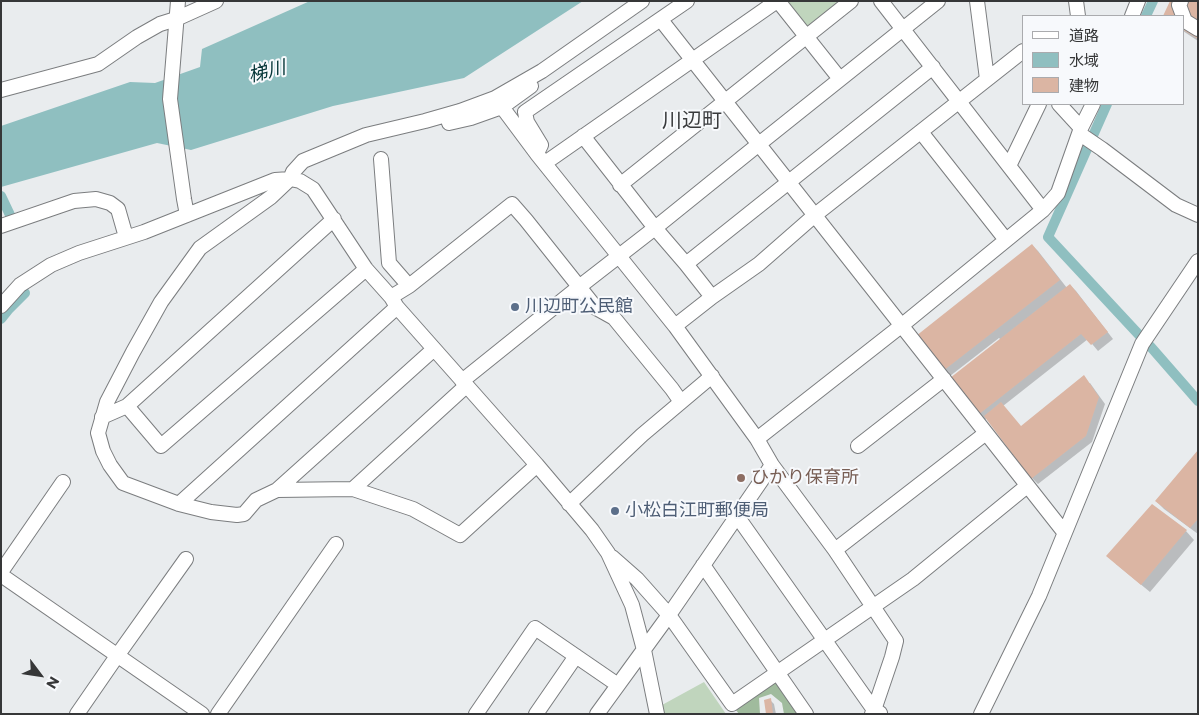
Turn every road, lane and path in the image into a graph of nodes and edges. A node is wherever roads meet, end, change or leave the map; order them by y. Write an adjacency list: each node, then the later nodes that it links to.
1 (178, 1): 16 (street)
2 (216, 1): 16 (street)
3 (642, 1): 23 (street)
4 (687, 1): 15 (street)
5 (777, 1): 19 (street); 21 (street)
6 (851, 1): 19 (street)
7 (881, 1): 17 (street)
8 (938, 1): 17 (street)
9 (977, 1): 25 (street)
10 (1138, 1): 12 (street)
11 (1181, 1): 13 (street)
12 (1132, 15)
13 (1183, 15)
14 (1184, 18): 18 (street)
15 (660, 20): 21 (street); 38 (street)
16 (175, 24): 26 (street); 45 (street)
17 (903, 29): 22 (street); 24 (street)
18 (1198, 29)
19 (807, 36): 24 (street); 27 (street)
20 (1021, 55): 25 (street)
21 (692, 60): 27 (street); 35 (street)
22 (933, 67): 28 (street); 42 (street)
23 (542, 70): 32 (street); 33 (street)
24 (840, 79): 37 (street)
25 (987, 79): 28 (street)
26 (1, 90)
27 (725, 101): 37 (street); 43 (street)
28 (960, 101): 34 (street); 40 (street)
29 (1039, 105): 40 (street)
30 (1060, 105): 36 (street)
31 (1092, 105): 36 (street)
32 (502, 107): 33 (street); 38 (street)
33 (426, 122): 41 (street)
34 (921, 132): 46 (street); 52 (street)
35 (582, 136): 38 (street); 43 (street)
36 (1085, 136): 44 (street); 47 (street)
37 (759, 144): 42 (street); 50 (street)
38 (541, 158): 53 (street)
39 (381, 159): 57 (street)
40 (1009, 166): 44 (street)
41 (290, 179): 45 (street); 48 (street); 70 (street)
42 (789, 181): 46 (street); 55 (street)
43 (620, 185): 50 (street)
44 (1044, 210): 52 (street)
45 (187, 215): 51 (street)
46 (815, 215): 59 (street); 63 (street)
47 (1198, 215)
48 (334, 219): 56 (street); 69 (street)
49 (1, 226): 51 (street)
50 (655, 228): 53 (street); 55 (street)
51 (126, 237): 61 (street)
52 (1006, 240): 63 (street)
53 (619, 256): 58 (street); 62 (street)
54 (1198, 261): 83 (street)
55 (686, 264): 59 (street)
56 (366, 269): 60 (street); 69 (street)
57 (409, 286): 58 (street); 60 (street)
58 (579, 287): 67 (street); 68 (street)
59 (712, 297): 62 (street)
60 (394, 302): 64 (street); 80 (street)
61 (1, 306)
62 (675, 326): 65 (street)
63 (901, 326): 66 (street); 72 (street)
64 (434, 349): 67 (street); 79 (street)
65 (712, 376): 68 (street); 72 (street)
66 (944, 379): 71 (street); 73 (street)
67 (464, 384): 74 (street); 78 (street)
68 (681, 402): 81 (street)
69 (127, 406): 70 (street)
70 (102, 417): 80 (street)
71 (986, 433): 77 (street); 85 (street)
72 (757, 439): 75 (street)
73 (858, 446)
74 (537, 465): 78 (street); 81 (street)
75 (772, 465): 82 (street); 85 (street)
76 (63, 482): 89 (street)
77 (1027, 486): 83 (street); 90 (street)
78 (353, 489): 79 (street)
79 (277, 490): 80 (street)
80 (179, 504)
81 (569, 504): 86 (street)
82 (737, 516): 88 (street); 92 (street)
83 (1064, 532): 107 (street)
84 (336, 544): 101 (street)
85 (835, 550): 90 (street)
86 (608, 553): 91 (street); 93 (street)
87 (186, 558): 94 (street)
88 (703, 565): 91 (street); 96 (street)
89 (1, 573): 94 (street)
90 (873, 606): 92 (street); 98 (street)
91 (669, 615): 93 (street); 96 (street)
92 (825, 640): 96 (street); 98 (street)
93 (644, 650): 97 (street); 105 (street)
94 (117, 656): 99 (street); 100 (street)
95 (576, 656): 97 (street); 102 (street); 103 (street)
96 (777, 673): 106 (street)
97 (618, 685): 104 (street)
98 (876, 713)
99 (77, 714)
100 (202, 714)
101 (218, 714)
102 (476, 714)
103 (536, 714)
104 (597, 714)
105 (657, 714)
106 (806, 714)
107 (981, 714)

